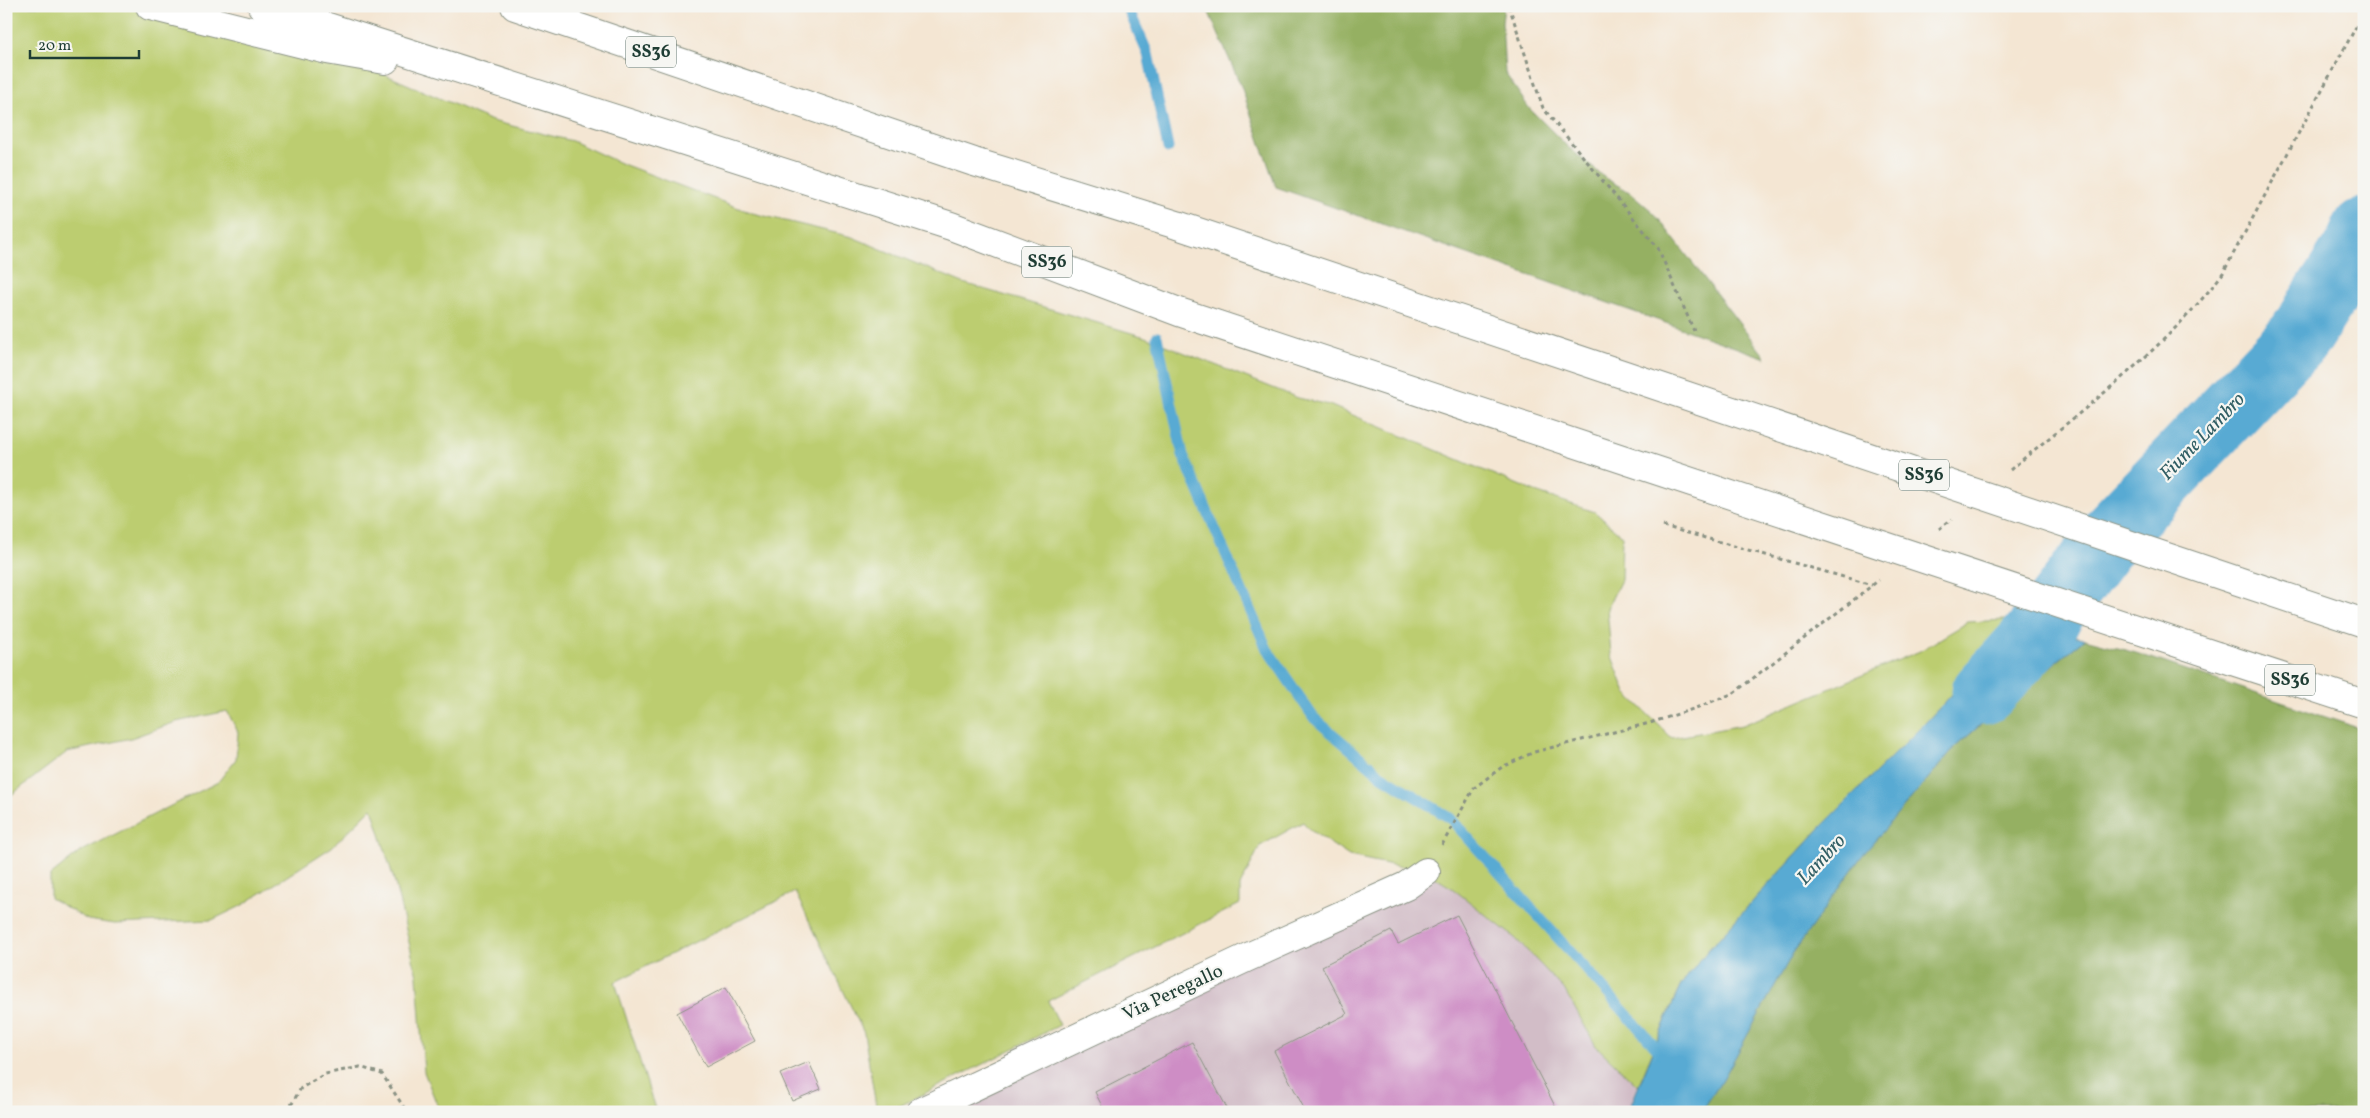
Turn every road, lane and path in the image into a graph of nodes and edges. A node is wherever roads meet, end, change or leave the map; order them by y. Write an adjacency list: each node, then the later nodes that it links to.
1 (150, 6): 7 (main road)
2 (262, 6): 7 (main road, SS36)
3 (515, 6): 8 (main road, SS36)
4 (569, 6): 8 (main road)
5 (1509, 6): 9 (path)
6 (2364, 12): 10 (path)
7 (496, 80): 13 (main road, SS36, bridge)
8 (788, 98): 12 (main road, SS36, bridge)
9 (1694, 331)
10 (2030, 453)
11 (1663, 526): 14 (path)
12 (2364, 623)
13 (2364, 704)
14 (1440, 849)
15 (1426, 872): 18 (main road, Via Peregallo)
16 (287, 1112): 17 (path)
17 (407, 1112)
18 (920, 1112)

